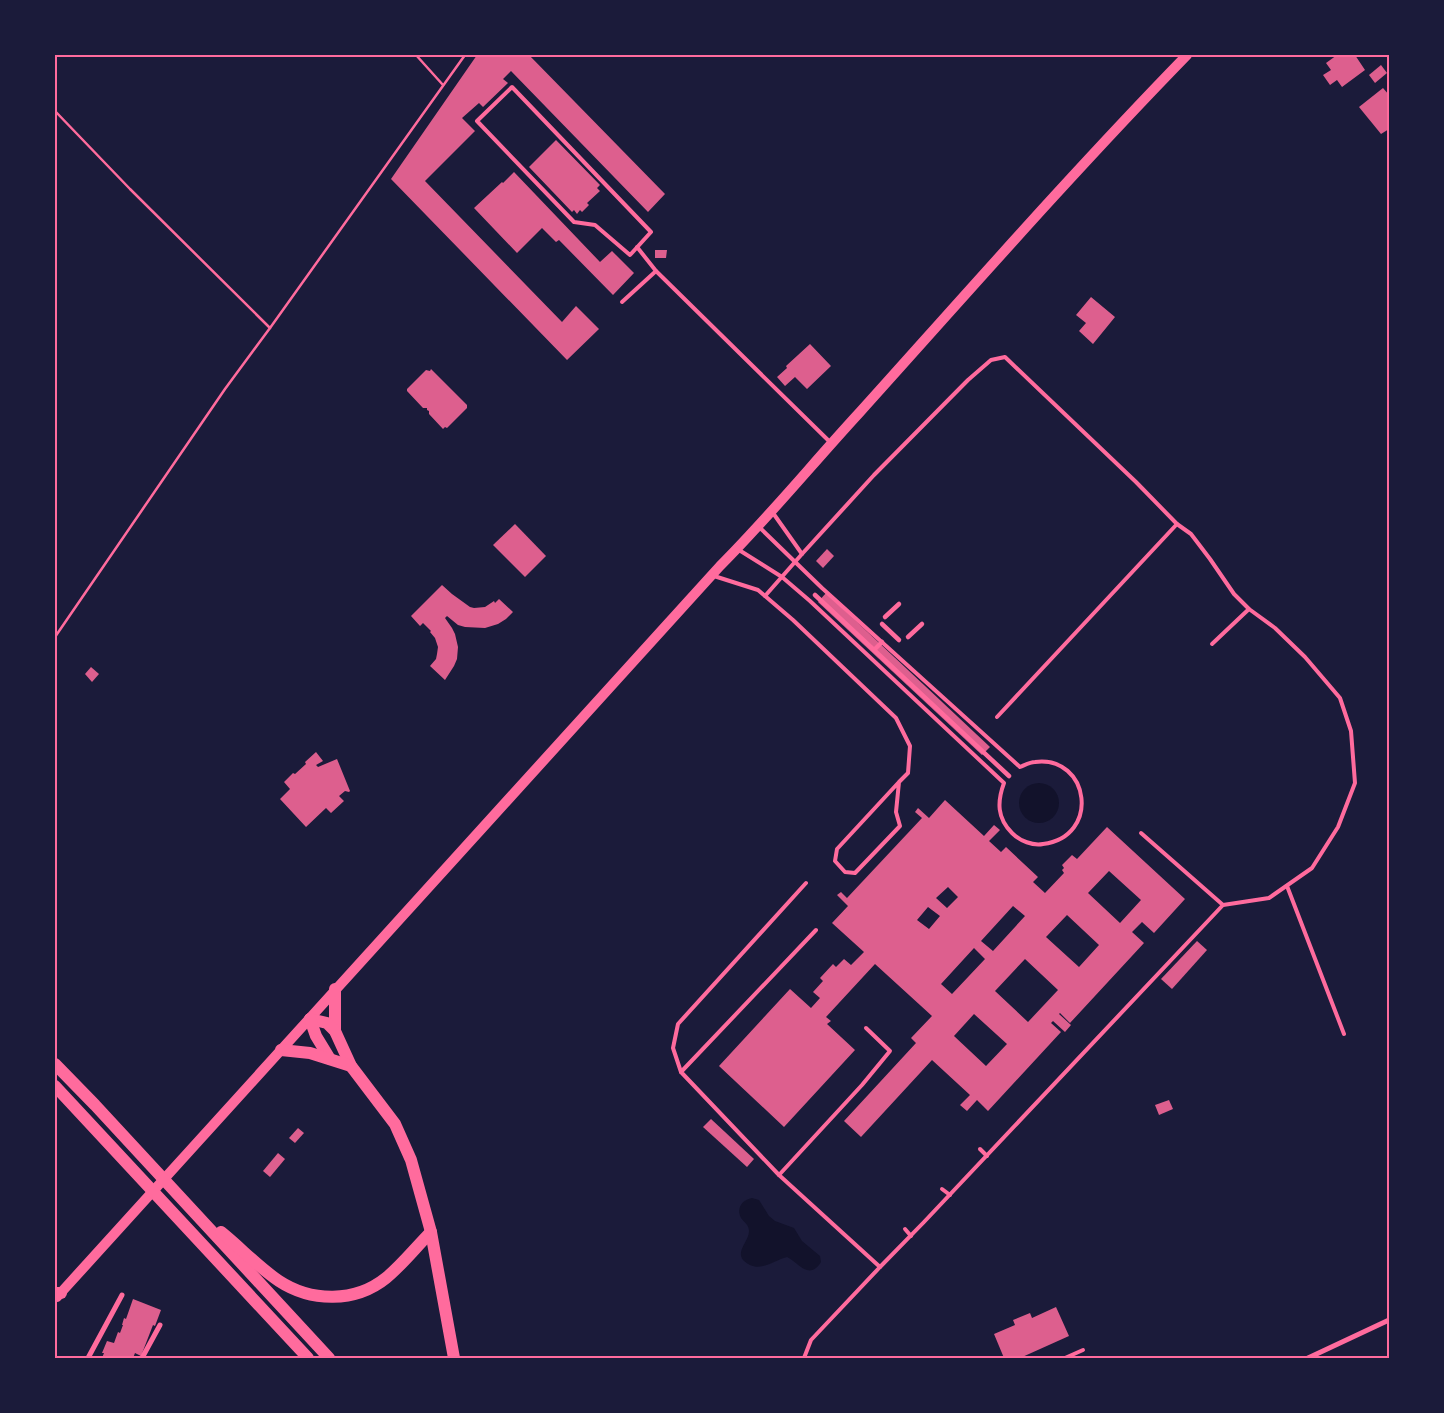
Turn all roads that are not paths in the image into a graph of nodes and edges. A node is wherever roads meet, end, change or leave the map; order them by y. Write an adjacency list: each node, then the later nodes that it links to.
1 (1187, 55): 5 (main road)
2 (637, 247): 2 (lane); 3 (lane)
3 (656, 271): 4 (lane); 5 (lane)
4 (622, 302)
5 (831, 443): 6 (main road)
6 (771, 512): 8 (main road); 10 (lane)
7 (1177, 524): 10 (lane); 17 (lane); 26 (lane)
8 (758, 526): 9 (main road); 11 (lane)
9 (737, 549): 12 (main road); 13 (lane)
10 (802, 554): 11 (lane)
11 (795, 562): 13 (lane); 23 (lane)
12 (712, 575): 15 (lane); 34 (main road)
13 (782, 577): 15 (lane); 23 (lane)
14 (815, 595): 25 (street)
15 (765, 596): 28 (lane)
16 (899, 604): 18 (street)
17 (1249, 609): 24 (lane); 31 (lane)
18 (885, 617)
19 (882, 624): 22 (street)
20 (922, 624): 21 (street)
21 (908, 637)
22 (899, 640)
23 (882, 642): 25 (street)
24 (1212, 644)
25 (874, 650): 27 (street)
26 (997, 717)
27 (1009, 776)
28 (898, 782): 28 (lane)
29 (1141, 833): 32 (lane)
30 (806, 883): 43 (lane)
31 (1287, 886): 32 (lane); 38 (lane)
32 (1223, 905): 47 (lane)
33 (816, 930): 43 (lane)
34 (335, 990): 35 (main road); 37 (highway)
35 (310, 1019): 37 (highway); 39 (main road); 40 (highway)
36 (866, 1028): 49 (lane)
37 (335, 1031): 42 (highway)
38 (1344, 1034)
39 (281, 1050): 40 (highway); 57 (main road)
40 (330, 1060): 42 (highway)
41 (55, 1064): 52 (highway)
42 (351, 1066): 54 (highway)
43 (681, 1072): 49 (lane)
44 (55, 1086): 48 (highway)
45 (55, 1098): 48 (highway)
46 (980, 1148): 47 (lane)
47 (987, 1156): 51 (lane)
48 (122, 1158): 64 (highway)
49 (779, 1175): 56 (lane)
50 (942, 1189): 51 (lane)
51 (950, 1194): 55 (lane)
52 (188, 1206): 54 (highway); 65 (highway)
53 (905, 1229): 55 (lane)
54 (431, 1232): 66 (highway)
55 (911, 1236): 56 (lane)
56 (880, 1267): 67 (lane)
57 (57, 1295)
58 (122, 1295): 62 (street)
59 (1389, 1320): 69 (street)
60 (160, 1325): 63 (street)
61 (1083, 1350): 68 (lane)
62 (88, 1358)
63 (142, 1358)
64 (308, 1358)
65 (329, 1358)
66 (454, 1358)
67 (804, 1358)
68 (1065, 1358)
69 (1308, 1358)

